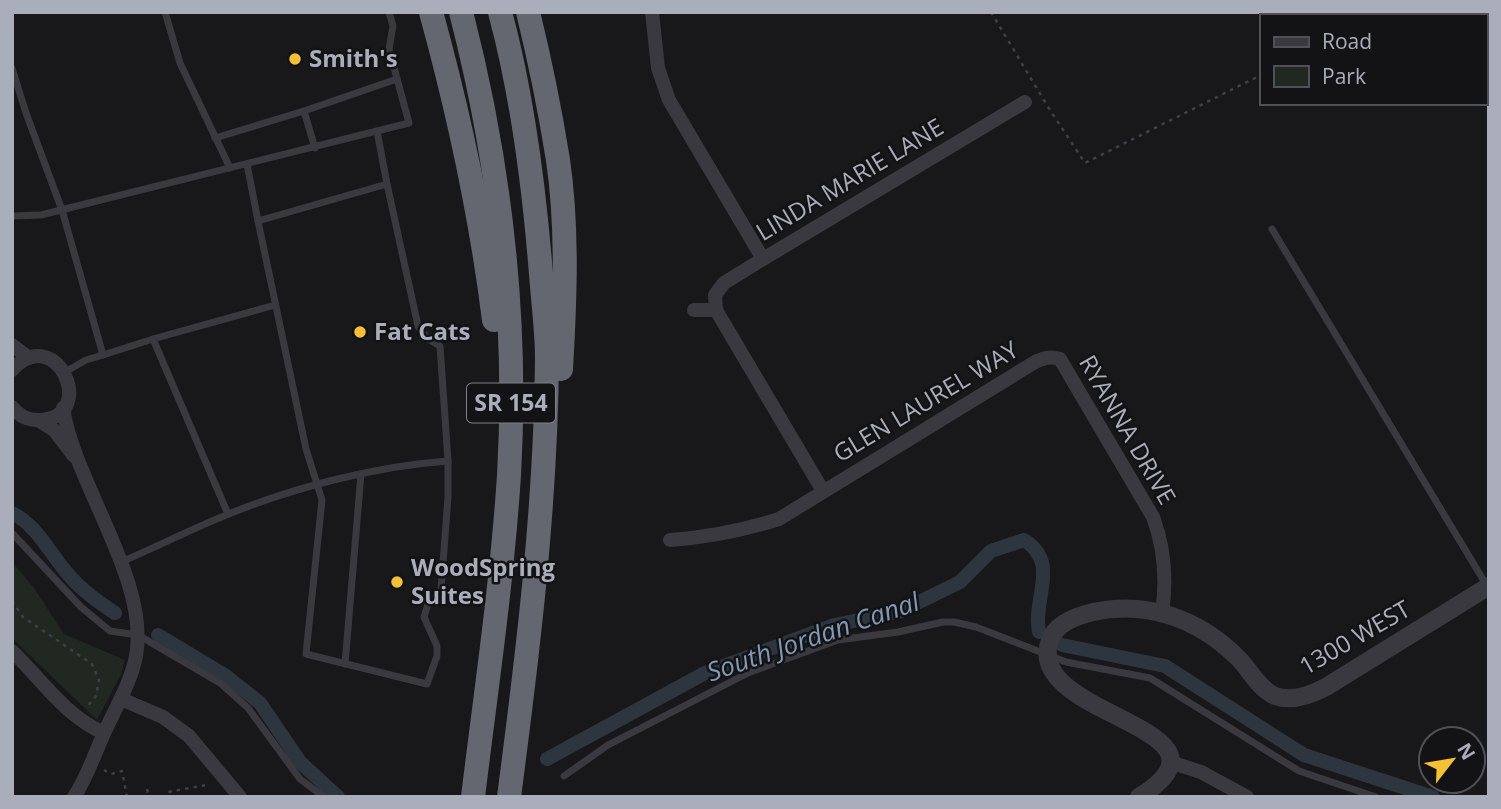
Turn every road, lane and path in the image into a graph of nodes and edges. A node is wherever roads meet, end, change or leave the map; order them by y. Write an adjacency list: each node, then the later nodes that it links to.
1 (165, 12): 15 (lane)
2 (388, 12): 11 (lane)
3 (431, 12): 41 (highway)
4 (461, 12): 41 (highway, SR 154)
5 (500, 12): 55 (highway, SR 154)
6 (528, 12): 55 (highway)
7 (652, 12): 24 (street)
8 (991, 12): 10 (path)
9 (12, 68): 20 (lane)
10 (1260, 76)
11 (397, 79): 13 (lane); 14 (lane)
12 (1025, 102): 24 (street, LINDA MARIE LANE)
13 (304, 111): 15 (lane); 16 (lane)
14 (377, 131): 16 (lane); 19 (lane)
15 (215, 138): 18 (lane)
16 (315, 148): 17 (lane)
17 (247, 164): 18 (lane); 22 (lane)
18 (230, 168): 20 (lane)
19 (387, 184): 22 (lane); 39 (lane)
20 (62, 210): 21 (lane); 30 (lane)
21 (12, 216)
22 (258, 220): 25 (lane)
23 (1272, 229): 48 (lane)
24 (763, 259): 27 (street, LINDA MARIE LANE)
25 (275, 305): 28 (lane); 42 (lane)
26 (694, 310): 27 (street)
27 (716, 310): 43 (street)
28 (153, 339): 30 (lane); 44 (lane)
29 (12, 345): 32 (street)
30 (103, 355): 34 (lane)
31 (1053, 357): 43 (street, GLEN LAUREL WAY); 50 (street, RYANNA DRIVE)
32 (29, 358): 33 (street); 34 (street)
33 (12, 370)
34 (65, 372): 36 (street)
35 (12, 407): 37 (street)
36 (64, 408): 37 (street); 38 (street)
37 (40, 421): 38 (street)
38 (77, 460): 47 (street)
39 (448, 461): 40 (lane); 54 (lane)
40 (361, 474): 42 (lane); 54 (lane)
41 (509, 475): 70 (highway, SR 154)
42 (318, 484): 44 (lane); 54 (lane)
43 (823, 491): 46 (street, GLEN LAUREL WAY)
44 (228, 514): 47 (lane)
45 (12, 533): 51 (lane)
46 (670, 540)
47 (120, 563): 51 (street)
48 (1488, 586): 50 (street, 1300 WEST)
49 (12, 601): 57 (path)
50 (1163, 612): 52 (street, 1300 WEST)
51 (138, 635): 56 (street); 69 (lane)
52 (1048, 655): 59 (street); 61 (lane); 74 (lane)
53 (16, 661): 58 (street)
54 (345, 664)
55 (525, 678): 71 (highway, SR 154)
56 (121, 699): 58 (street); 68 (street)
57 (85, 709)
58 (104, 733): 64 (street)
59 (1170, 762): 72 (street); 73 (street)
60 (104, 770): 65 (path)
61 (564, 776)
62 (206, 785): 67 (path)
63 (147, 789): 66 (path)
64 (74, 797)
65 (127, 797)
66 (149, 797)
67 (164, 797)
68 (240, 797)
69 (324, 797)
70 (473, 797)
71 (509, 797)
72 (1139, 797)
73 (1247, 797)
74 (1376, 797)

